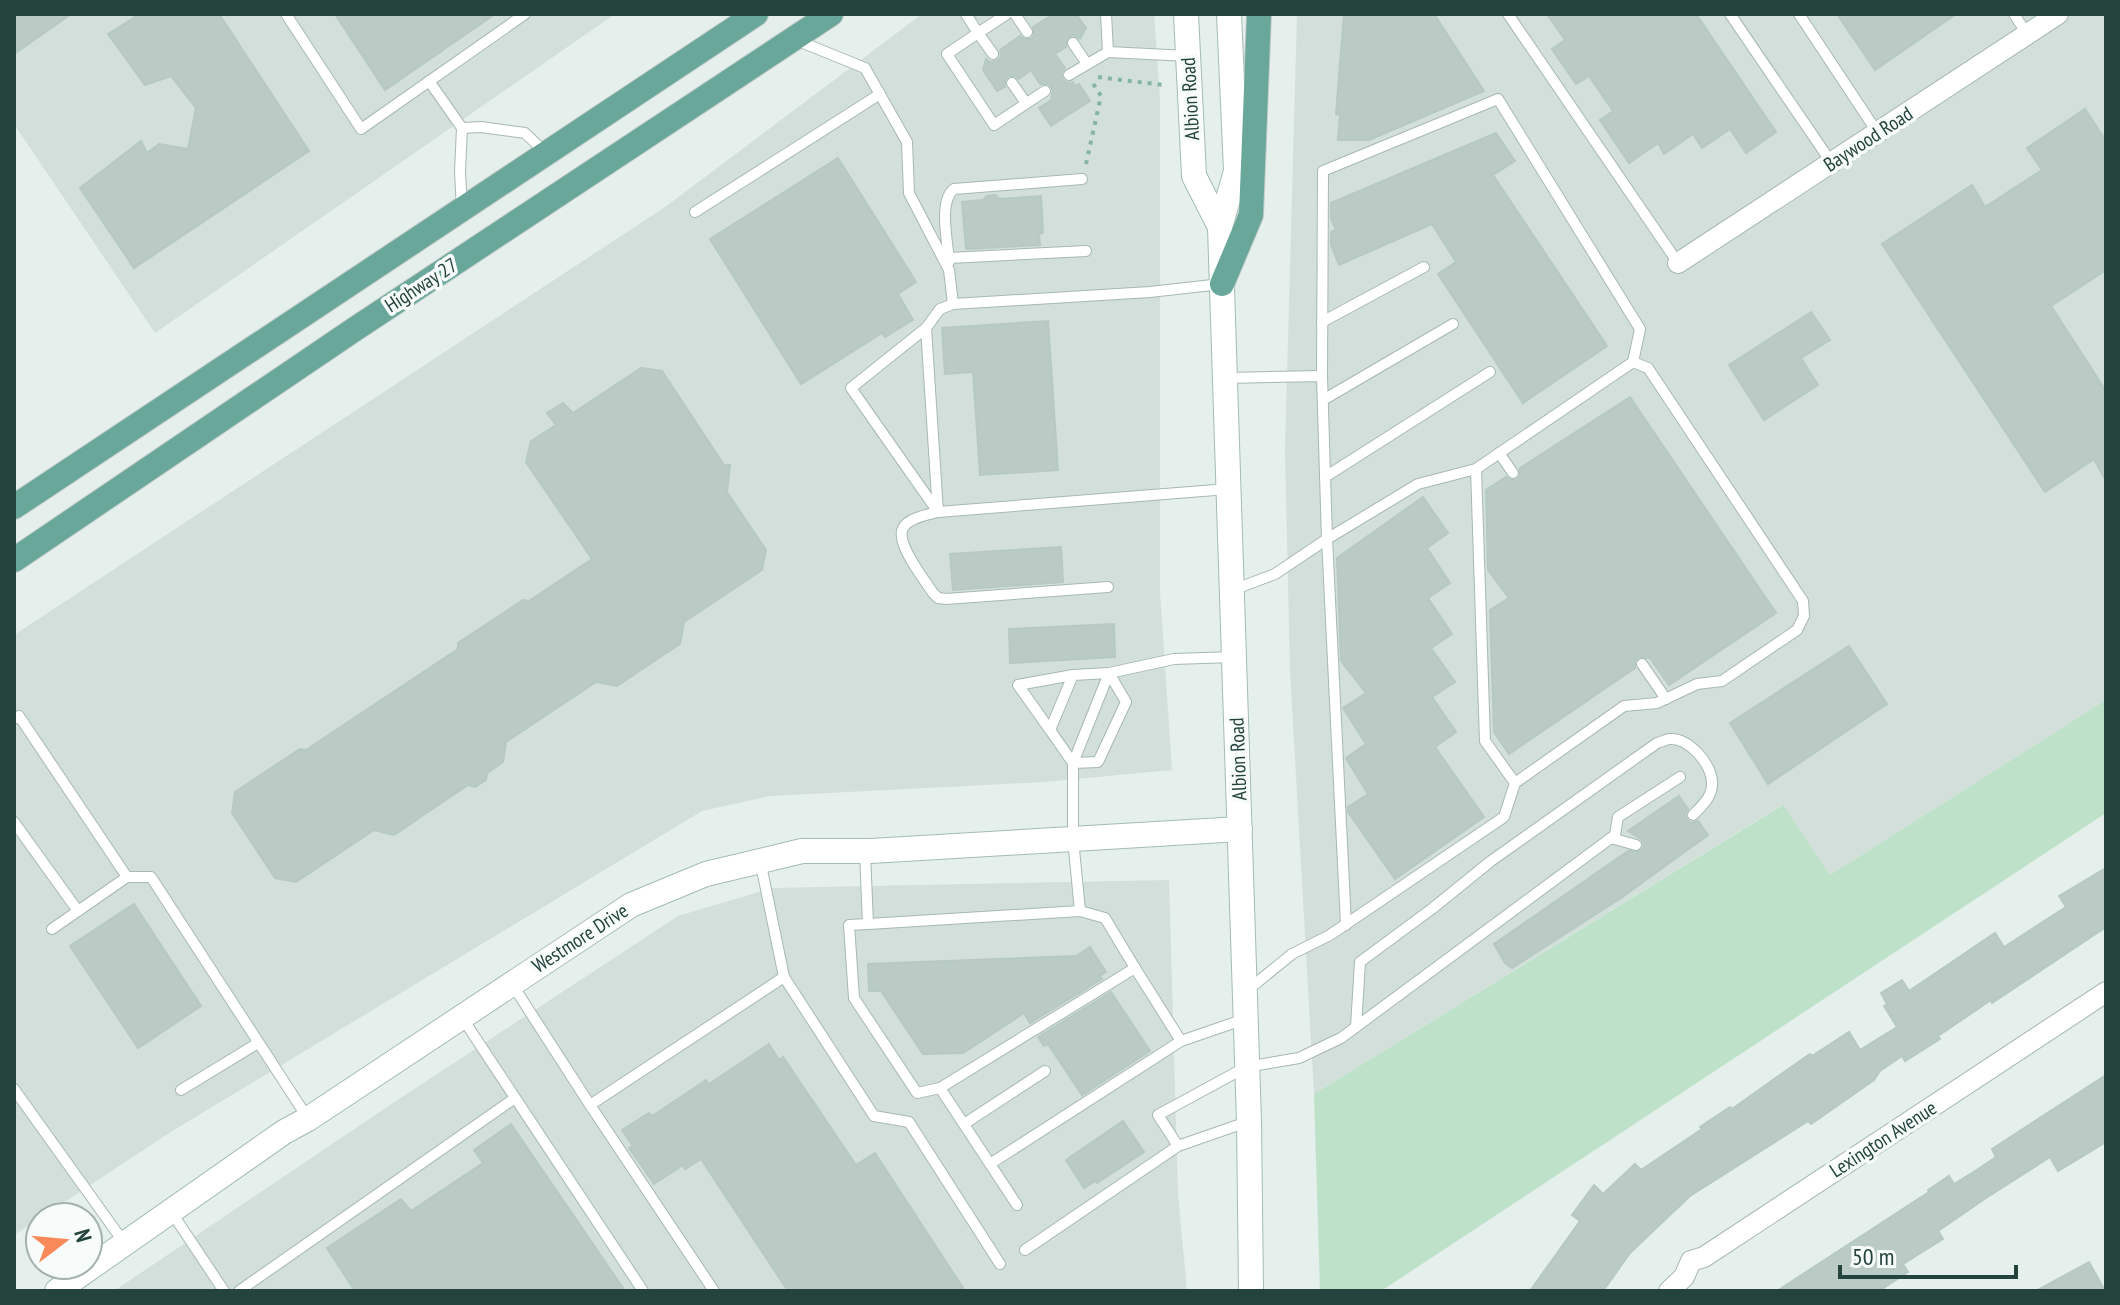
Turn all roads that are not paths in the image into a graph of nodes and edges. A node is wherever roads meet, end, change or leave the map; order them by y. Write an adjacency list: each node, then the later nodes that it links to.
1 (286, 14): 27 (lane)
2 (525, 14): 27 (lane)
3 (755, 14): 34 (main road, Highway 27)
4 (831, 14): 20 (main road, Highway 27)
5 (966, 14): 18 (lane)
6 (1007, 14): 18 (lane)
7 (1015, 14): 17 (lane)
8 (1106, 14): 22 (lane)
9 (1186, 14): 24 (main road, Albion Road)
10 (1229, 14): 39 (main road, Albion Road)
11 (1259, 14): 44 (main road)
12 (1508, 14): 41 (lane)
13 (1730, 14): 35 (lane)
14 (1799, 14): 33 (lane)
15 (2014, 14): 19 (lane)
16 (2058, 14): 19 (street, Baywood Road)
17 (1027, 32)
18 (978, 33): 23 (lane); 31 (lane)
19 (2027, 34): 33 (street, Baywood Road)
20 (794, 39): 30 (lane); 62 (main road, Highway 27)
21 (1073, 43): 25 (lane)
22 (1108, 52): 24 (lane); 25 (lane)
23 (993, 54)
24 (1189, 57): 39 (main road, Albion Road)
25 (1087, 64): 26 (lane)
26 (1069, 75)
27 (429, 81): 32 (lane)
28 (1012, 83): 31 (lane)
29 (1045, 91): 31 (lane)
30 (880, 94): 38 (lane); 42 (lane)
31 (1026, 103)
32 (462, 128): 34 (lane); 37 (lane)
33 (1877, 132): 35 (street, Baywood Road)
34 (546, 154): 37 (main road, Highway 27)
35 (1831, 162): 41 (street, Baywood Road)
36 (1082, 179): 42 (lane)
37 (462, 210): 59 (main road, Highway 27)
38 (695, 212)
39 (1220, 227): 44 (main road, Albion Road)
40 (1086, 251): 42 (lane)
41 (1678, 263)
42 (949, 264): 45 (lane)
43 (1424, 267): 46 (lane)
44 (1222, 284): 45 (lane); 52 (main road, Albion Road)
45 (953, 304): 48 (lane)
46 (1322, 322): 49 (lane); 51 (lane)
47 (1453, 324): 53 (lane)
48 (926, 328): 60 (lane); 60 (lane)
49 (1633, 362): 54 (lane); 69 (lane)
50 (1490, 372): 57 (lane)
51 (1322, 376): 52 (lane); 53 (lane)
52 (1226, 378): 58 (main road, Albion Road)
53 (1323, 400): 57 (lane)
54 (1499, 453): 55 (lane); 56 (lane)
55 (1476, 469): 61 (lane); 74 (lane)
56 (1513, 473)
57 (1325, 477): 61 (lane)
58 (1230, 489): 60 (lane); 64 (main road, Albion Road)
59 (14, 507)
60 (938, 512): 63 (lane)
61 (1327, 539): 64 (lane); 87 (lane)
62 (14, 560)
63 (1108, 587)
64 (1233, 590): 65 (main road, Albion Road)
65 (1235, 657): 67 (lane); 77 (main road, Albion Road)
66 (1642, 664): 69 (lane)
67 (1109, 673): 68 (lane); 72 (lane); 72 (lane)
68 (1073, 675): 71 (lane); 71 (lane)
69 (1666, 699): 74 (lane)
70 (14, 719): 83 (lane)
71 (1050, 730): 72 (lane)
72 (1073, 763): 79 (lane)
73 (1680, 777): 78 (lane)
74 (1515, 783): 87 (lane)
75 (1693, 815): 96 (lane)
76 (14, 822): 84 (lane)
77 (1240, 829): 79 (main road, Westmore Drive); 92 (main road, Albion Road)
78 (1611, 838): 80 (lane); 96 (lane)
79 (1073, 839): 81 (main road, Westmore Drive); 85 (lane)
80 (1636, 845)
81 (865, 851): 82 (main road, Westmore Drive); 86 (lane)
82 (760, 860): 90 (lane); 91 (main road, Westmore Drive)
83 (127, 877): 84 (lane); 98 (lane)
84 (78, 911): 88 (lane)
85 (1080, 911): 86 (lane); 89 (lane)
86 (868, 924): 101 (lane)
87 (1346, 925): 92 (lane)
88 (52, 929)
89 (1135, 968): 97 (lane); 101 (lane)
90 (784, 977): 105 (lane); 115 (lane)
91 (511, 982): 94 (main road, Westmore Drive); 105 (lane)
92 (1244, 992): 95 (main road, Albion Road)
93 (2106, 992): 122 (street, Lexington Avenue)
94 (461, 1016): 104 (lane); 106 (main road, Westmore Drive)
95 (1245, 1019): 97 (lane); 99 (main road, Albion Road)
96 (1356, 1027): 99 (lane)
97 (1181, 1041): 110 (lane)
98 (258, 1043): 103 (lane); 106 (lane)
99 (1246, 1067): 107 (main road, Albion Road); 109 (lane)
100 (1045, 1071): 108 (lane)
101 (940, 1088): 108 (lane)
102 (14, 1089): 113 (lane)
103 (181, 1090)
104 (515, 1098): 118 (lane); 119 (lane)
105 (590, 1105): 120 (lane)
106 (308, 1119): 112 (main road, Westmore Drive)
107 (1249, 1121): 109 (lane); 121 (main road, Albion Road)
108 (964, 1124): 110 (lane)
109 (1178, 1146): 114 (lane)
110 (990, 1164): 111 (lane)
111 (1017, 1205)
112 (171, 1211): 113 (main road, Westmore Drive); 117 (lane)
113 (125, 1244): 116 (main road, Westmore Drive)
114 (1025, 1250)
115 (1000, 1264)
116 (57, 1291)
117 (224, 1291)
118 (239, 1291)
119 (643, 1291)
120 (714, 1291)
121 (1251, 1291)
122 (1669, 1291)

